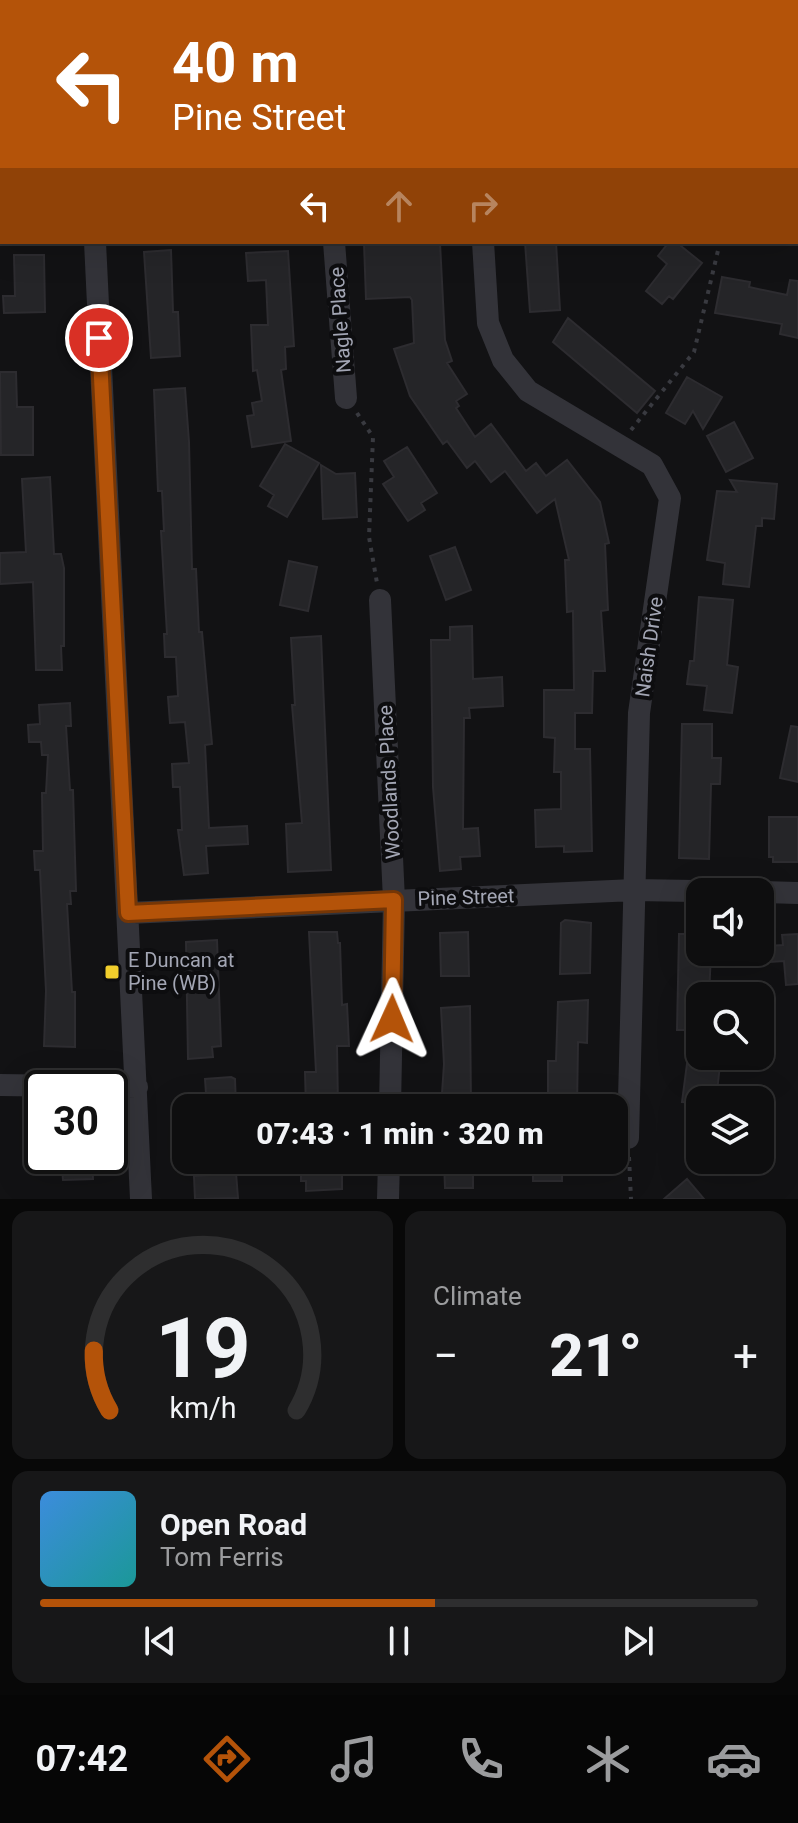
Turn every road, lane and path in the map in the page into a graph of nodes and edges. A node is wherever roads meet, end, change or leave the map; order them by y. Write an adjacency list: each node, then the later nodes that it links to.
1 (95, 244): 13 (street)
2 (334, 244): 5 (street, Nagle Place)
3 (483, 244): 6 (street, Naish Drive)
4 (720, 244): 6 (path)
5 (346, 398): 7 (path)
6 (619, 445): 8 (street, Naish Drive)
7 (380, 600): 12 (street, Woodlands Place)
8 (634, 890): 9 (street, Pine Street); 12 (street, Pine Street); 17 (street, Naish Drive)
9 (686, 891)
10 (774, 892): 11 (street, Pine Street)
11 (798, 893)
12 (394, 900): 13 (street, Pine Street); 16 (street, Woodlands Place)
13 (128, 913): 15 (street)
14 (0, 1085): 15 (street)
15 (137, 1087): 19 (street)
16 (390, 1094)
17 (628, 1147): 21 (path)
18 (389, 1174): 20 (street)
19 (141, 1199)
20 (388, 1199)
21 (631, 1199)

